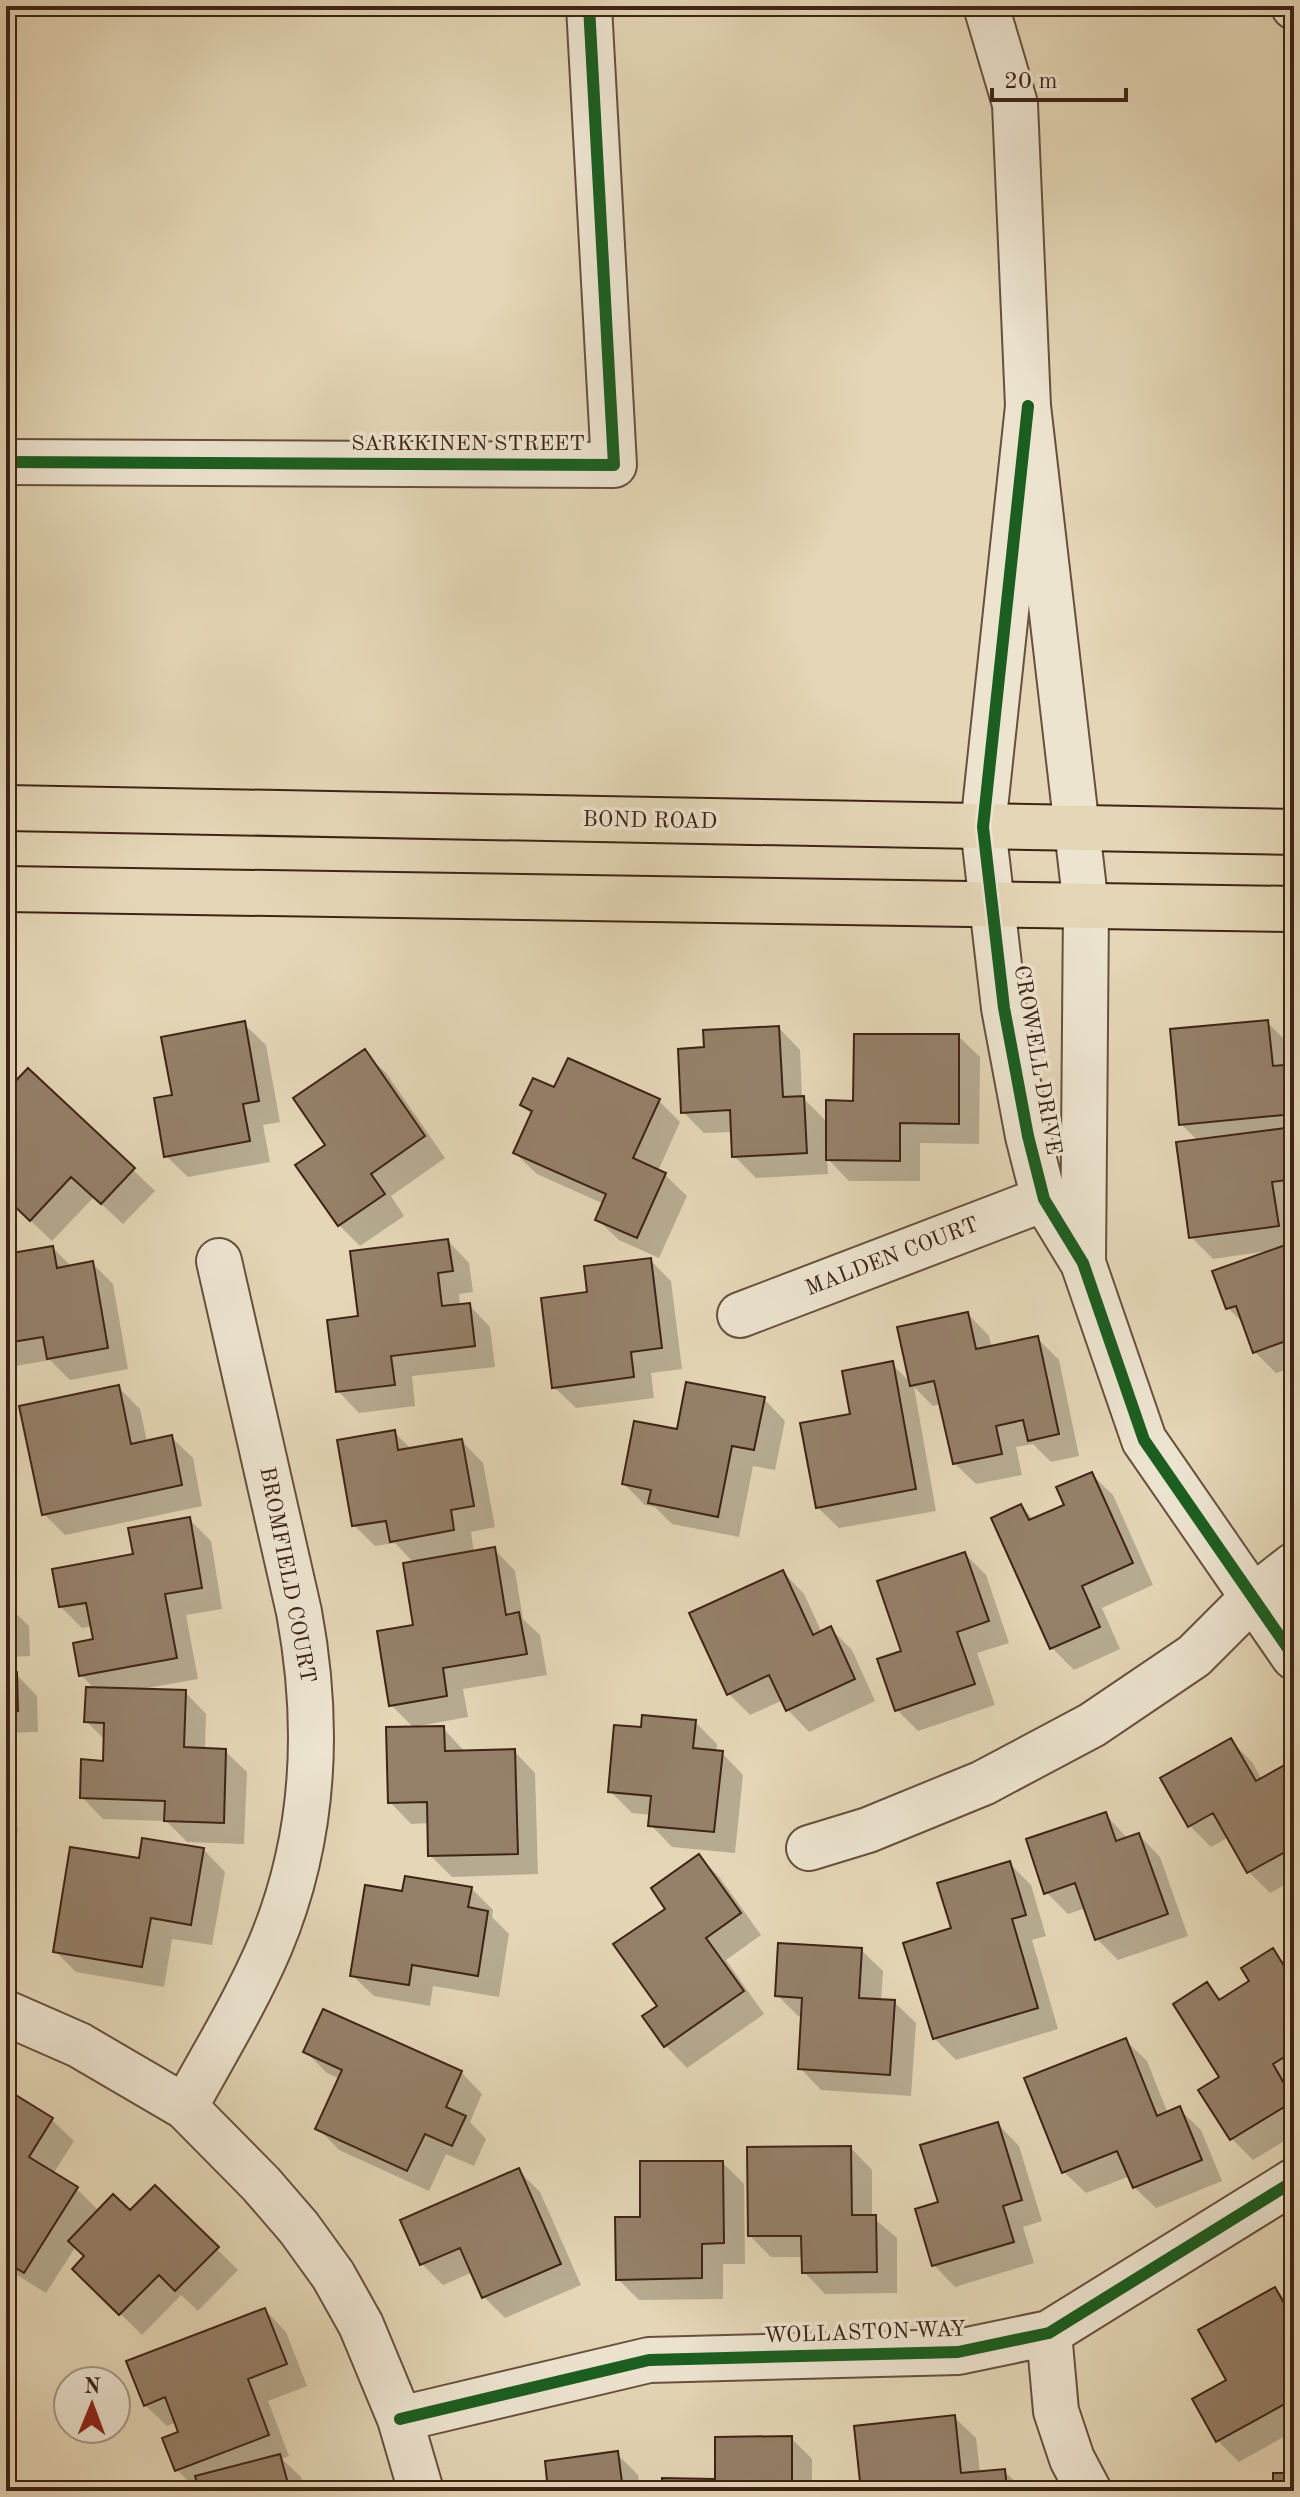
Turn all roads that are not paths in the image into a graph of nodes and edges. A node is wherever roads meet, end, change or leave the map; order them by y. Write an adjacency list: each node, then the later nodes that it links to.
1 (589, 6): 4 (street, SARKKINEN STREET)
2 (986, 6): 3 (street)
3 (1028, 406): 6 (street, CROWELL DRIVE); 7 (street, CROWELL DRIVE)
4 (6, 462)
5 (6, 808): 6 (main road, BOND ROAD)
6 (983, 827): 7 (main road, BOND ROAD); 10 (street, CROWELL DRIVE)
7 (1078, 829): 8 (main road, BOND ROAD); 11 (street, CROWELL DRIVE)
8 (1294, 832)
9 (6, 889): 10 (main road)
10 (993, 905): 11 (main road); 13 (street, CROWELL DRIVE)
11 (1086, 907): 12 (main road); 15 (street, CROWELL DRIVE)
12 (1294, 909)
13 (1044, 1199): 15 (street, CROWELL DRIVE); 16 (street, MALDEN COURT)
14 (219, 1261): 22 (street, BROMFIELD COURT)
15 (1083, 1263): 18 (street, CROWELL DRIVE)
16 (740, 1315)
17 (1294, 1565): 18 (street)
18 (1252, 1598): 19 (street, CROWELL DRIVE); 20 (street)
19 (1294, 1657)
20 (809, 1848)
21 (6, 2013): 22 (street)
22 (185, 2107): 25 (street)
23 (1294, 2181): 24 (street, WOLLASTON WAY)
24 (1049, 2333): 25 (street, WOLLASTON WAY); 27 (street)
25 (400, 2419): 26 (street)
26 (421, 2491)
27 (1089, 2491)

